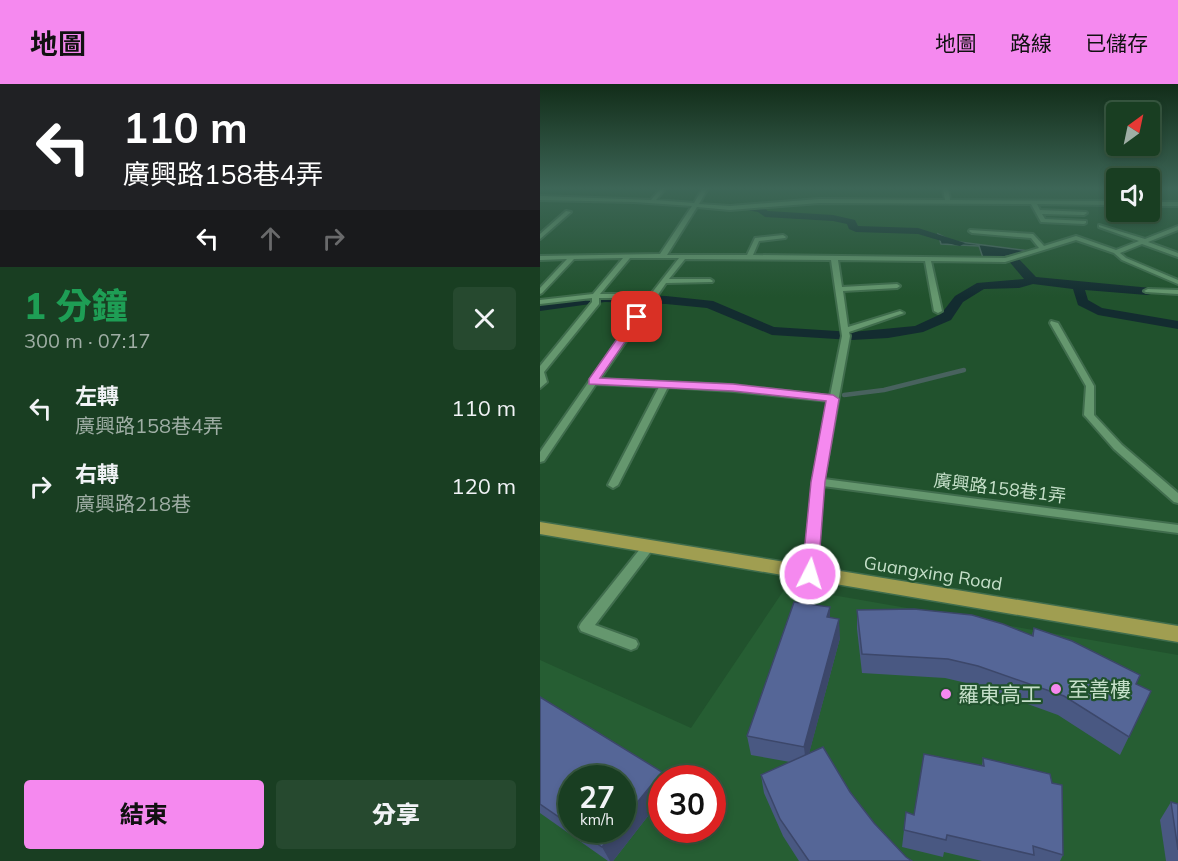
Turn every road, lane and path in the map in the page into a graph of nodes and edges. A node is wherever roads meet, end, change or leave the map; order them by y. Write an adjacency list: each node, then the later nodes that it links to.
1 (554, 224): 8 (street)
2 (683, 224): 15 (street)
3 (1101, 226): 10 (street)
4 (1178, 228): 6 (street)
5 (972, 231): 11 (street)
6 (1170, 231): 7 (street); 10 (street)
7 (1178, 234)
8 (540, 237)
9 (783, 237): 19 (street)
10 (1143, 241): 12 (street); 13 (street)
11 (1043, 249): 12 (street); 21 (street)
12 (1116, 252): 24 (street)
13 (1178, 255)
14 (628, 256): 15 (street); 18 (street); 30 (street)
15 (662, 257): 16 (street)
16 (683, 257): 19 (street); 22 (street)
17 (540, 258): 18 (street)
18 (572, 258): 28 (street)
19 (748, 258): 20 (street)
20 (834, 258): 21 (street); 26 (street)
21 (928, 260): 33 (street)
22 (663, 281): 23 (street); 31 (street)
23 (710, 281)
24 (1178, 282)
25 (897, 286): 26 (street)
26 (840, 289): 36 (street)
27 (1148, 291): 29 (street)
28 (540, 292)
29 (1178, 292)
30 (595, 299): 31 (street); 32 (street); 39 (street)
31 (651, 299): 37 (street)
32 (540, 302)
33 (938, 311)
34 (900, 313): 36 (street)
35 (1054, 323): 44 (street)
36 (846, 333): 40 (street)
37 (593, 381): 38 (street); 41 (street)
38 (665, 384): 40 (street); 43 (street)
39 (540, 385)
40 (833, 399): 42 (street)
41 (540, 459)
42 (818, 482): 46 (street, 廣興路158巷1弄); 48 (street)
43 (613, 485)
44 (1178, 499)
45 (540, 528): 47 (main road, Guangxing Road)
46 (1178, 530)
47 (648, 547): 48 (main road, Guangxing Road); 50 (street)
48 (810, 574): 49 (main road, Guangxing Road)
49 (1178, 634)
50 (631, 644)

